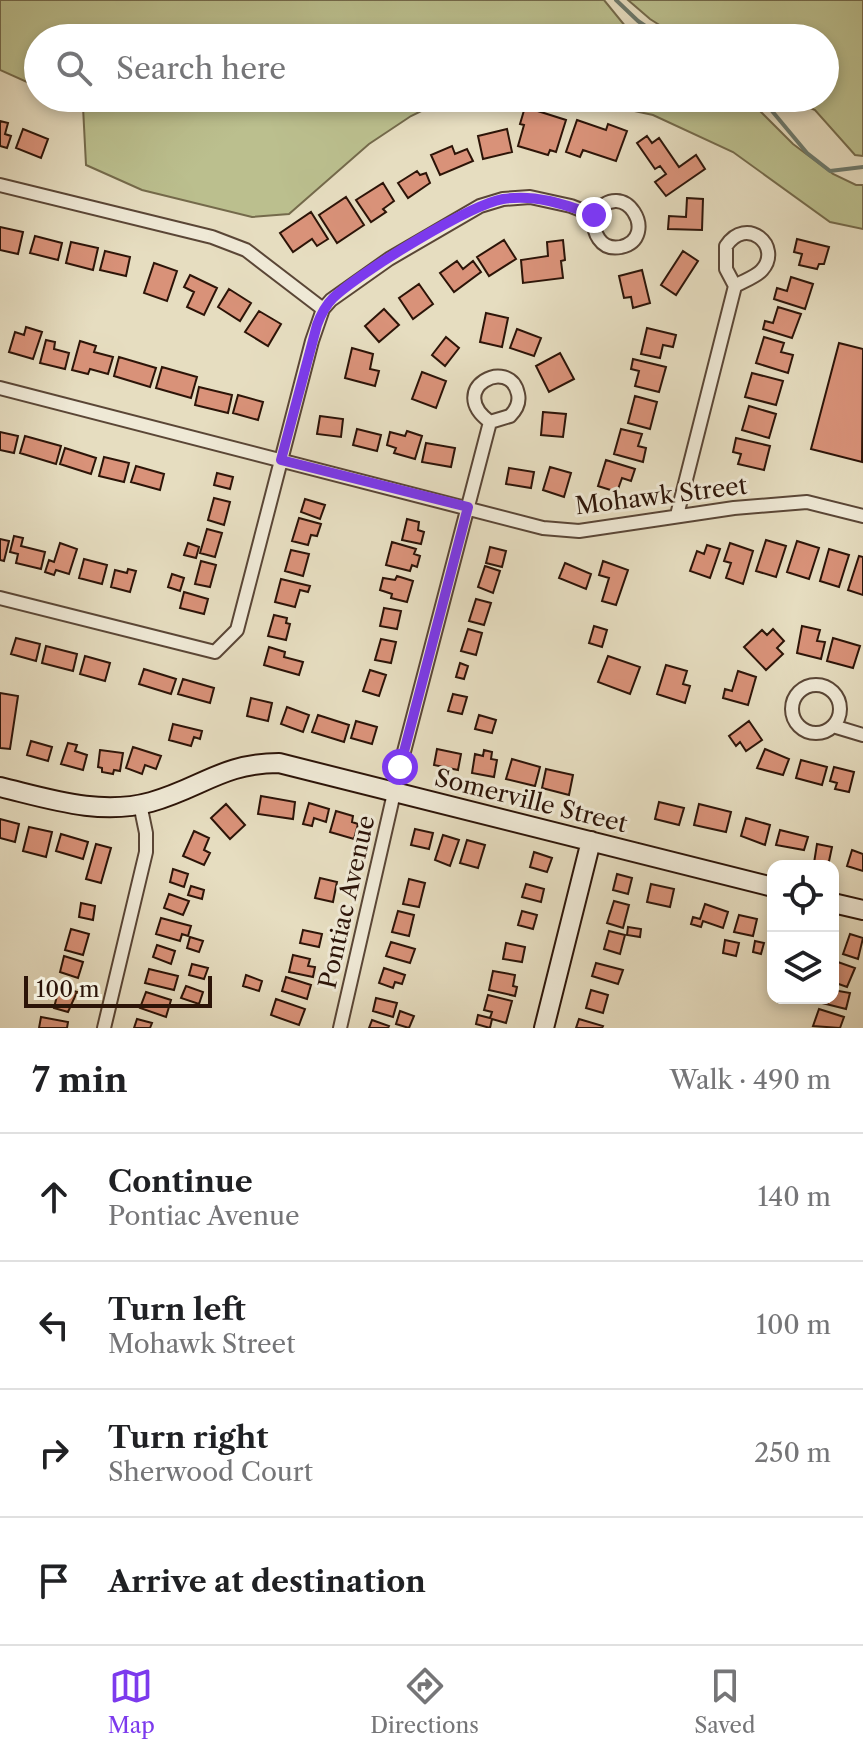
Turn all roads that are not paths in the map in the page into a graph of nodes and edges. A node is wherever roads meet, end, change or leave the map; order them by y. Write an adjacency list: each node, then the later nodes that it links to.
1 (0, 185): 4 (street)
2 (594, 215): 4 (street)
3 (735, 286): 3 (street); 9 (street)
4 (323, 309): 7 (street)
5 (0, 388): 7 (street, Mohawk Street)
6 (490, 422): 8 (street, Pontiac Avenue)
7 (281, 460): 8 (street, Mohawk Street); 11 (street)
8 (468, 507): 9 (street, Mohawk Street); 15 (street, Pontiac Avenue)
9 (677, 515): 10 (street, Mohawk Street)
10 (863, 516)
11 (0, 598)
12 (833, 726): 12 (street); 13 (street)
13 (863, 735)
14 (0, 787): 16 (street, Somerville Street)
15 (394, 792): 16 (street, Somerville Street); 17 (street, Somerville Street); 22 (street, Pontiac Avenue)
16 (140, 804): 21 (street)
17 (591, 841): 18 (street, Somerville Street); 23 (street)
18 (767, 885)
19 (839, 904): 20 (street)
20 (863, 910)
21 (104, 1028)
22 (340, 1028)
23 (544, 1028)

